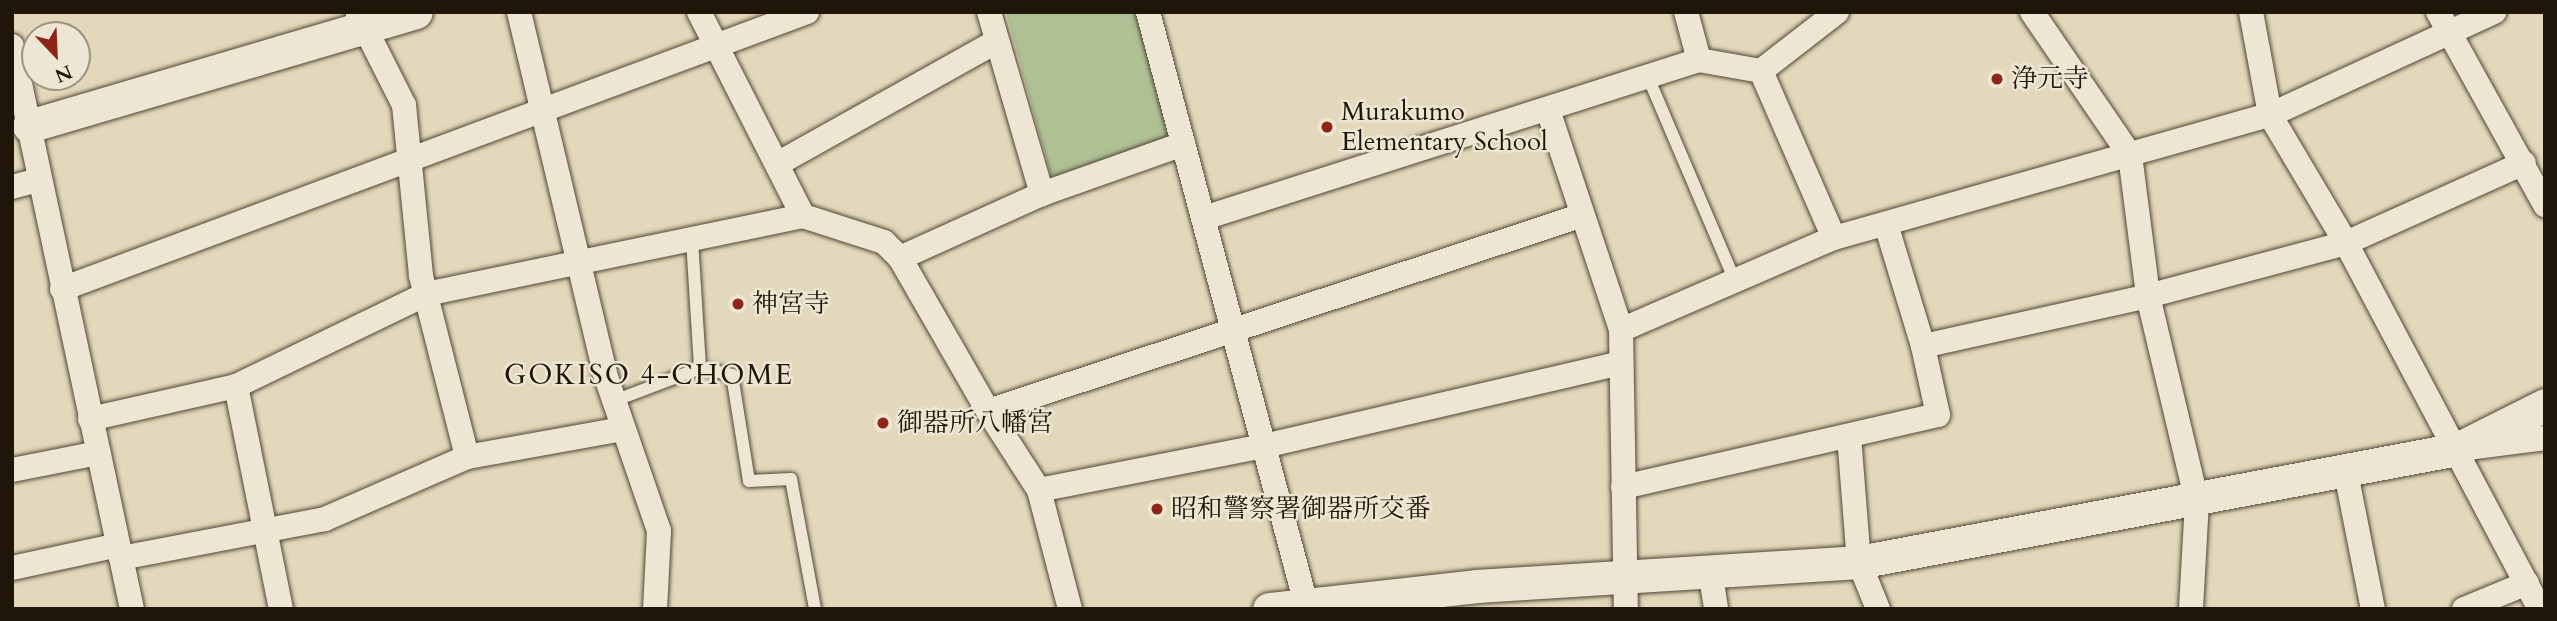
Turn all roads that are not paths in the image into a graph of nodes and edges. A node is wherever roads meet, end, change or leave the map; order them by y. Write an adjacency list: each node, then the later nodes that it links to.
1 (416, 12): 13 (street)
2 (519, 12): 22 (street)
3 (699, 12): 16 (street)
4 (807, 12): 16 (street)
5 (989, 12): 15 (street)
6 (1148, 12): 25 (street)
7 (1686, 12): 18 (street)
8 (1837, 12): 19 (street)
9 (2032, 12): 26 (street)
10 (2250, 12): 23 (street)
11 (2438, 12): 14 (street)
12 (2494, 12): 14 (street)
13 (362, 21): 24 (street); 27 (street)
14 (2450, 36): 23 (street); 29 (street)
15 (997, 41): 28 (street); 32 (street)
16 (717, 46): 22 (street); 28 (street)
17 (12, 47): 24 (street)
18 (1699, 60): 19 (street); 20 (street)
19 (1761, 71): 38 (street)
20 (1648, 77): 21 (street); 43 (lane)
21 (1548, 110): 34 (street); 36 (street)
22 (541, 112): 27 (street); 42 (street)
23 (2270, 116): 26 (street); 40 (street)
24 (29, 126): 30 (street)
25 (1182, 144): 32 (street); 36 (street)
26 (2130, 155): 37 (street); 46 (street)
27 (408, 160): 44 (street); 45 (street)
28 (779, 163): 35 (street)
29 (2524, 163): 33 (street); 40 (street)
30 (38, 180): 31 (street); 44 (street)
31 (12, 187)
32 (1042, 194): 41 (street)
33 (2545, 205)
34 (1583, 215): 47 (street); 48 (street)
35 (803, 216): 39 (street); 41 (street)
36 (1204, 218): 48 (street)
37 (1886, 224): 38 (street); 49 (street)
38 (1834, 238): 43 (street)
39 (692, 240): 42 (street); 51 (lane)
40 (2346, 243): 46 (street); 61 (street)
41 (900, 258): 55 (street)
42 (576, 261): 45 (street); 53 (street)
43 (1735, 281): 47 (street)
44 (62, 289): 56 (street)
45 (426, 293): 52 (street); 63 (street)
46 (2148, 296): 49 (street); 68 (street)
47 (1621, 330): 50 (street)
48 (1232, 333): 55 (street); 60 (street)
49 (1923, 346): 58 (street)
50 (1620, 363): 60 (street); 66 (street)
51 (699, 368): 53 (lane); 81 (lane)
52 (236, 386): 56 (street); 69 (street)
53 (614, 401): 57 (street)
54 (2545, 405): 61 (street)
55 (988, 411): 67 (street)
56 (90, 419): 62 (street)
57 (622, 429): 63 (street); 80 (street)
58 (1849, 436): 66 (street); 71 (street)
59 (2545, 438): 61 (street)
60 (1264, 446): 67 (street); 77 (street)
61 (2457, 449): 65 (street); 75 (street)
62 (98, 453): 64 (street); 70 (street)
63 (467, 457): 69 (street)
64 (12, 470)
65 (2346, 473): 68 (street); 88 (street)
66 (1623, 487): 74 (street)
67 (1039, 490): 82 (street)
68 (2197, 501): 71 (street); 87 (street)
69 (265, 533): 70 (street); 79 (street)
70 (119, 552): 72 (street); 78 (street)
71 (1859, 562): 73 (street); 86 (street)
72 (12, 568)
73 (1710, 570): 74 (street); 85 (street)
74 (1626, 574): 76 (street); 84 (street)
75 (2527, 583): 89 (street); 90 (street)
76 (1357, 602): 77 (street)
77 (1306, 604): 83 (street)
78 (132, 609)
79 (281, 609)
80 (655, 609)
81 (815, 609)
82 (1070, 609)
83 (1269, 609)
84 (1626, 609)
85 (1716, 609)
86 (1878, 609)
87 (2191, 609)
88 (2373, 609)
89 (2464, 609)
90 (2540, 609)

